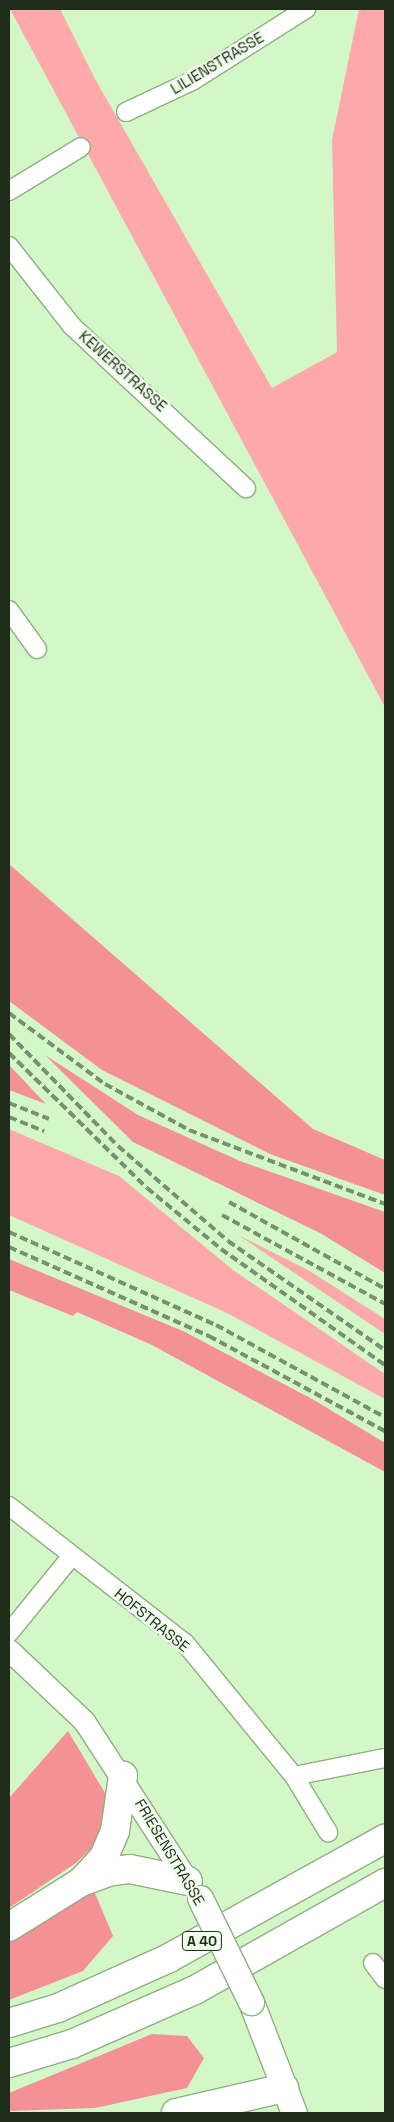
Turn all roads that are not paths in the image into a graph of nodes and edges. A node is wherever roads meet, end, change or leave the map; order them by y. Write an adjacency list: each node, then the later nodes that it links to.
1 (306, 9): 2 (street, LILIENSTRASSE)
2 (126, 112)
3 (81, 147): 4 (street)
4 (9, 191)
5 (9, 246): 6 (street, KEWERSTRASSE)
6 (246, 488)
7 (9, 610): 8 (street)
8 (37, 649)
9 (9, 1506): 10 (street, HOFSTRASSE)
10 (71, 1557): 11 (street); 15 (street, HOFSTRASSE)
11 (9, 1633)
12 (9, 1650): 14 (street, FRIESENSTRASSE)
13 (385, 1758): 15 (street)
14 (123, 1776): 18 (highway); 20 (street, FRIESENSTRASSE)
15 (294, 1776): 16 (street, HOFSTRASSE)
16 (328, 1832)
17 (385, 1839): 24 (highway, A 40)
18 (81, 1882): 20 (highway); 21 (highway)
19 (385, 1882): 25 (highway, A 40)
20 (194, 1890): 26 (main road, FRIESENSTRASSE, bridge)
21 (9, 1927)
22 (373, 1963): 23 (street)
23 (385, 1979)
24 (9, 2023)
25 (9, 2063)
26 (284, 2088): 27 (highway); 28 (main road, FRIESENSTRASSE)
27 (176, 2113)
28 (294, 2113)

